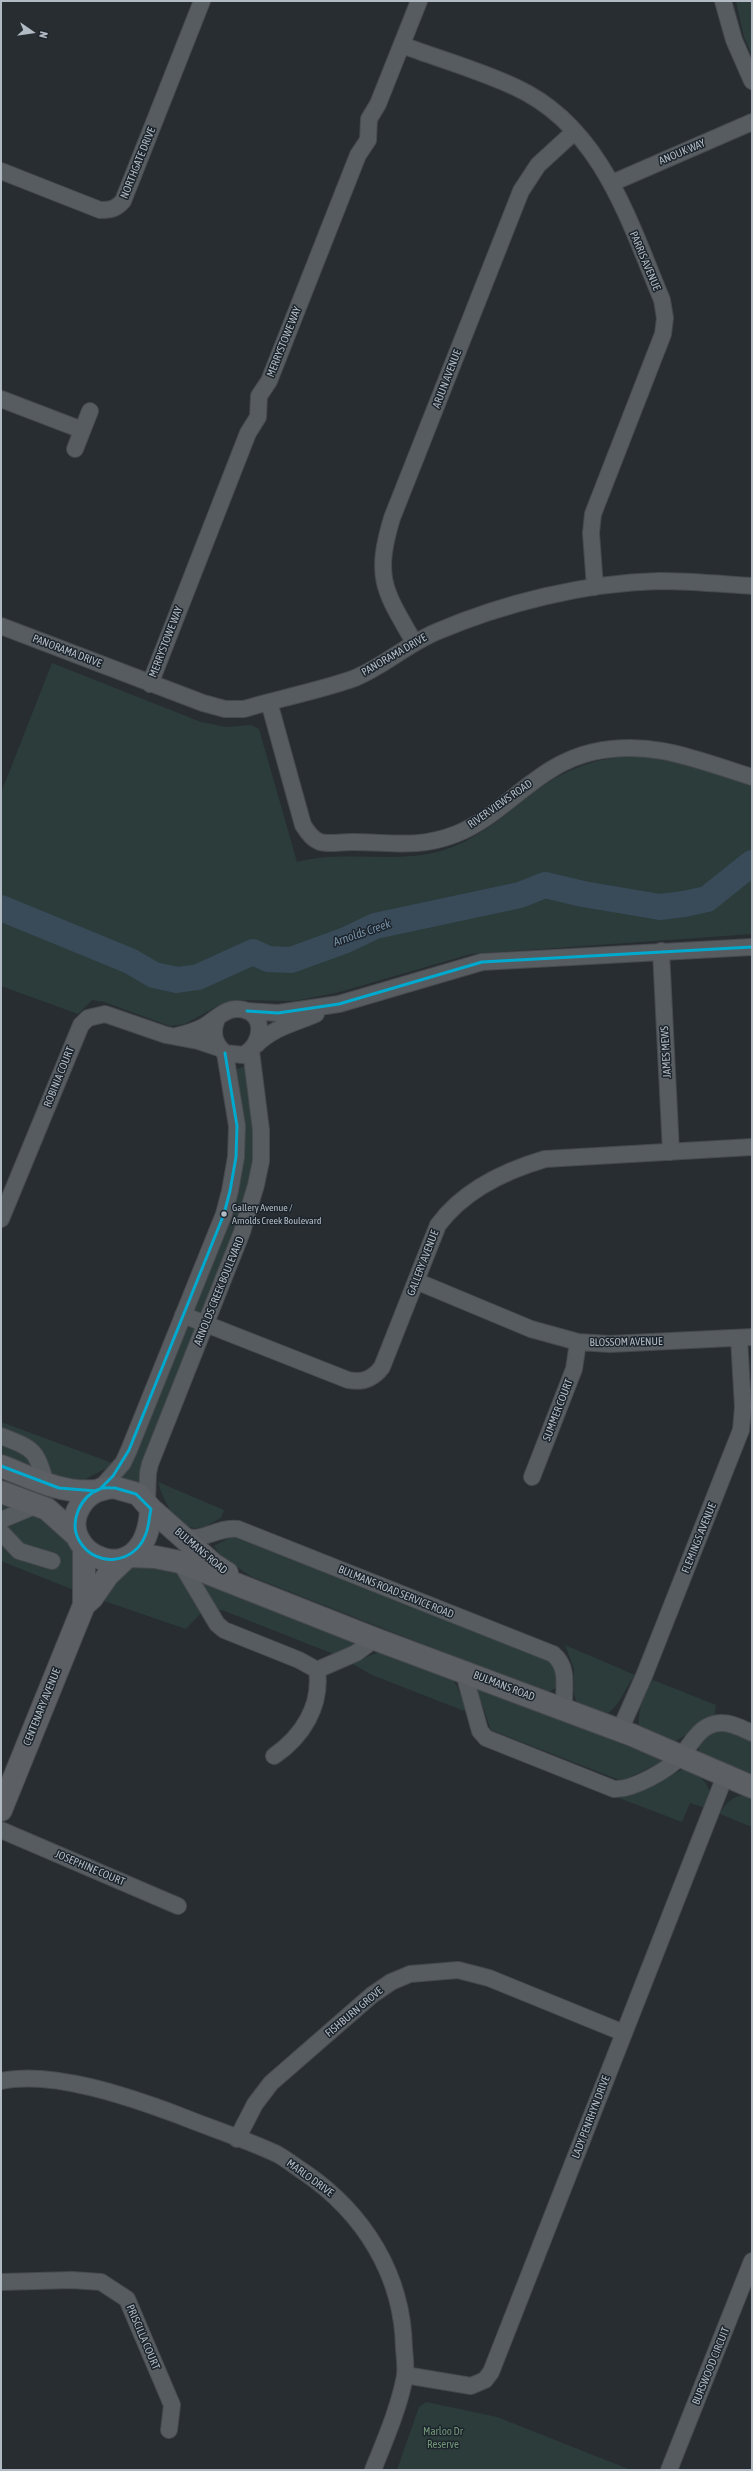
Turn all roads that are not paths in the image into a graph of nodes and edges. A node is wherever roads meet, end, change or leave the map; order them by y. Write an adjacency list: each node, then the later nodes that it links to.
1 (202, 1): 8 (street, NORTHGATE DRIVE)
2 (419, 1): 4 (street, MERRYSTOWE WAY)
3 (723, 1): 5 (street)
4 (402, 46): 7 (street, PARRIS AVENUE); 18 (street, MERRYSTOWE WAY)
5 (752, 81)
6 (752, 122): 9 (street, ANOUK WAY)
7 (574, 132): 9 (street, PARRIS AVENUE); 17 (street, ARJUN AVENUE)
8 (1, 171)
9 (612, 182): 15 (street, PARRIS AVENUE)
10 (1, 399): 12 (street)
11 (90, 411): 12 (street)
12 (82, 430): 13 (street)
13 (75, 449)
14 (752, 586): 15 (street, PANORAMA DRIVE)
15 (595, 587): 17 (street, PANORAMA DRIVE)
16 (1, 626): 18 (street, PANORAMA DRIVE)
17 (414, 642): 19 (street, PANORAMA DRIVE)
18 (150, 684): 19 (street, PANORAMA DRIVE)
19 (269, 702): 20 (street, RIVER VIEWS ROAD)
20 (752, 777)
21 (752, 947): 22 (street)
22 (661, 952): 23 (street); 30 (street, JAMES MEWS)
23 (339, 1004): 24 (street); 27 (street)
24 (247, 1011): 25 (street); 27 (street)
25 (218, 1019): 26 (street); 28 (street)
26 (171, 1037): 28 (street, ROBINIA COURT); 31 (street, ROBINIA COURT)
27 (253, 1048): 28 (street); 34 (street, ARNOLDS CREEK BOULEVARD)
28 (222, 1050): 33 (street)
29 (752, 1147): 30 (street, GALLERY AVENUE)
30 (671, 1152): 32 (street, GALLERY AVENUE)
31 (1, 1219)
32 (416, 1281): 34 (street, GALLERY AVENUE); 36 (street, BLOSSOM AVENUE)
33 (183, 1315): 34 (street, GALLERY AVENUE); 41 (street)
34 (206, 1324): 44 (street, ARNOLDS CREEK BOULEVARD)
35 (745, 1338): 36 (street, BLOSSOM AVENUE); 58 (street, FLEMINGS AVENUE)
36 (578, 1342): 39 (street, SUMMER COURT)
37 (1, 1436): 40 (street)
38 (1, 1466): 40 (street)
39 (532, 1477)
40 (46, 1484): 41 (street)
41 (98, 1490): 44 (street); 48 (street)
42 (1, 1492): 43 (street)
43 (37, 1505): 45 (street); 48 (street)
44 (149, 1505): 47 (street, BULMANS ROAD); 49 (street)
45 (6, 1518): 46 (street)
46 (4, 1535): 50 (street)
47 (184, 1536): 52 (street, BULMANS ROAD); 57 (street, BULMANS ROAD SERVICE ROAD)
48 (81, 1542): 49 (street); 53 (street, CENTENARY AVENUE)
49 (128, 1557): 51 (street, BULMANS ROAD); 53 (street, CENTENARY AVENUE)
50 (52, 1561)
51 (180, 1562): 52 (street, BULMANS ROAD); 55 (street)
52 (253, 1590): 54 (street, BULMANS ROAD)
53 (84, 1605): 64 (street, CENTENARY AVENUE)
54 (375, 1639): 55 (street); 56 (street, BULMANS ROAD)
55 (317, 1670): 60 (street)
56 (463, 1670): 57 (street, BULMANS ROAD); 61 (street)
57 (564, 1709): 58 (street, BULMANS ROAD)
58 (620, 1730): 61 (street, BULMANS ROAD)
59 (752, 1733): 61 (street)
60 (274, 1756)
61 (682, 1756): 62 (street, BULMANS ROAD)
62 (725, 1776): 63 (street, BULMANS ROAD); 67 (street, LADY PENRHYN DRIVE)
63 (752, 1787)
64 (1, 1810)
65 (1, 1830): 66 (street, JOSEPHINE COURT)
66 (178, 1906)
67 (624, 2033): 69 (street, FISHBURN GROVE); 72 (street, LADY PENRHYN DRIVE)
68 (1, 2081): 69 (street, MARLO DRIVE)
69 (237, 2139): 72 (street, MARLO DRIVE)
70 (752, 2261): 75 (street, BURSWOOD CIRCUIT)
71 (1, 2282): 73 (street, PRISCILLA COURT)
72 (405, 2375): 74 (street, MARLO DRIVE)
73 (169, 2430)
74 (373, 2470)
75 (669, 2470)

